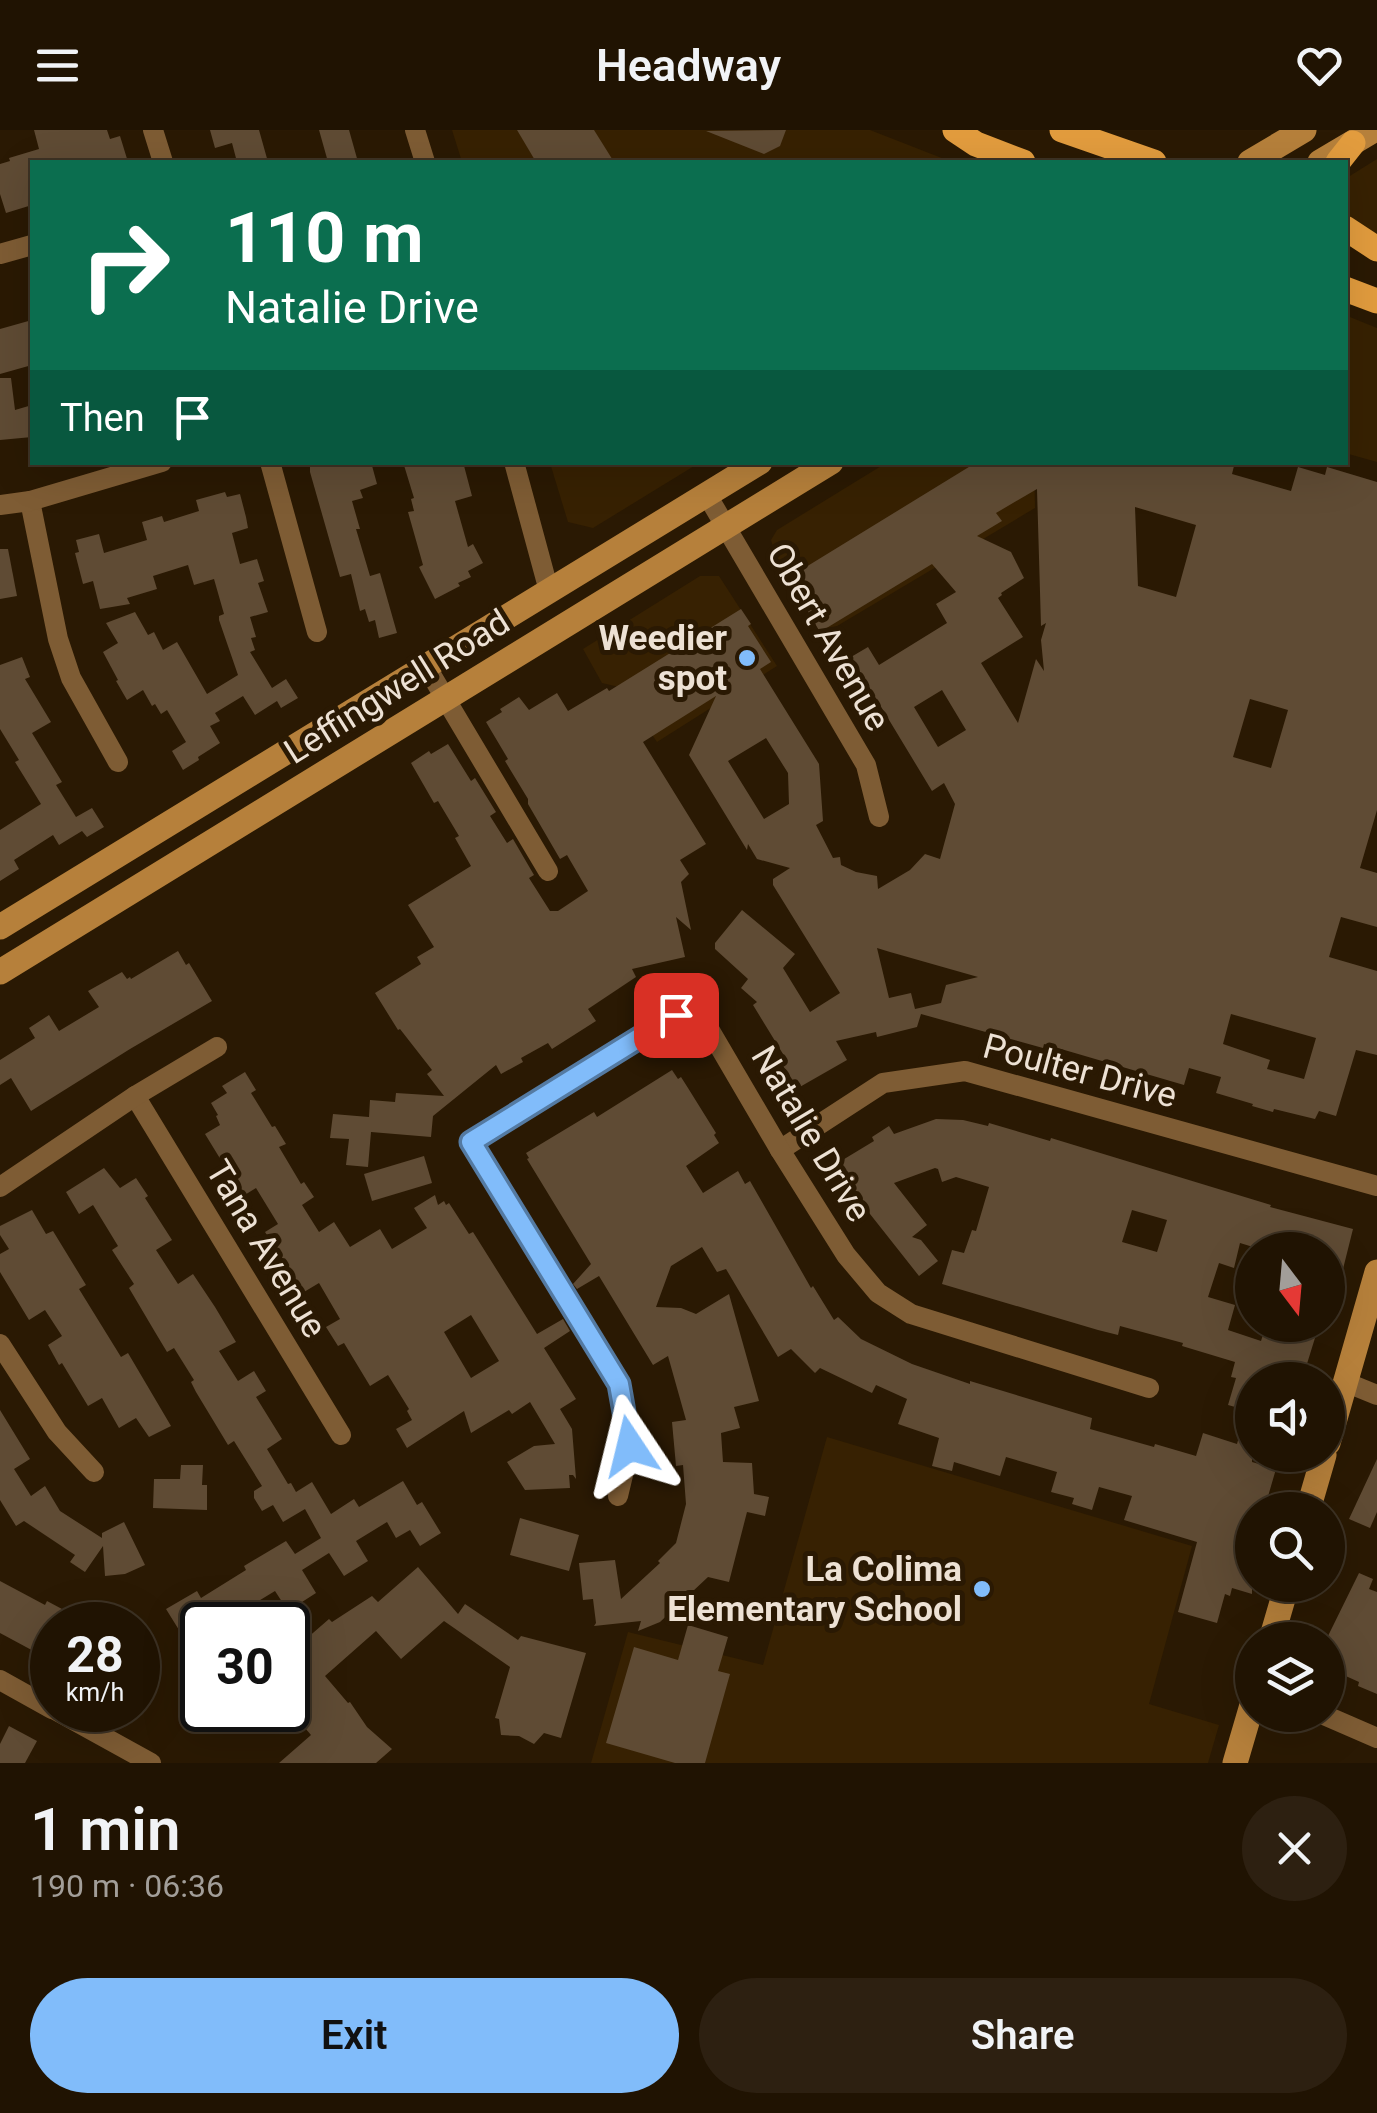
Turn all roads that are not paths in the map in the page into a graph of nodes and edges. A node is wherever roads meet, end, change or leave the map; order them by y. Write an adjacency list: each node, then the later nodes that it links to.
1 (153, 130): 7 (street)
2 (415, 130): 8 (street)
3 (955, 130): 9 (main road)
4 (1062, 130): 10 (main road)
5 (1304, 130): 11 (main road)
6 (1355, 145): 12 (main road)
7 (161, 160)
8 (424, 160)
9 (1014, 160)
10 (1148, 160)
11 (1253, 160)
12 (1324, 160)
13 (1348, 230): 16 (main road)
14 (1348, 243): 16 (main road)
15 (30, 246): 17 (street)
16 (1377, 252)
17 (0, 254)
18 (1348, 290): 19 (main road)
19 (1377, 301)
20 (152, 465): 26 (street)
21 (271, 465): 30 (street)
22 (515, 465): 29 (street)
23 (755, 465): 25 (main road, Leffingwell Road)
24 (825, 465): 28 (main road, Leffingwell Road)
25 (707, 495): 28 (street, Obert Avenue); 29 (main road, Leffingwell Road)
26 (30, 500): 27 (street); 33 (street)
27 (0, 505)
28 (726, 527): 32 (main road, Leffingwell Road); 34 (street, Obert Avenue)
29 (549, 591): 31 (main road, Leffingwell Road)
30 (318, 632)
31 (426, 666): 32 (street); 36 (main road, Leffingwell Road)
32 (446, 698): 35 (street); 37 (main road, Leffingwell Road)
33 (118, 762)
34 (879, 817)
35 (548, 872)
36 (0, 928)
37 (0, 972)
38 (217, 1047): 39 (street)
39 (134, 1096): 42 (street); 48 (street, Tana Avenue)
40 (780, 1150): 41 (street, Poulter Drive); 46 (street, Natalie Drive); 50 (street, Natalie Drive)
41 (1377, 1186)
42 (0, 1187)
43 (1377, 1272): 45 (main road)
44 (0, 1344): 49 (street)
45 (1345, 1382): 47 (street)
46 (1149, 1388)
47 (1377, 1396)
48 (341, 1435)
49 (94, 1472)
50 (618, 1496)
51 (0, 1680): 52 (street)
52 (30, 1696)
53 (1345, 1724): 56 (street)
54 (95, 1732): 57 (street)
55 (1245, 1732): 58 (main road)
56 (1377, 1738)
57 (151, 1763)
58 (1236, 1763)

